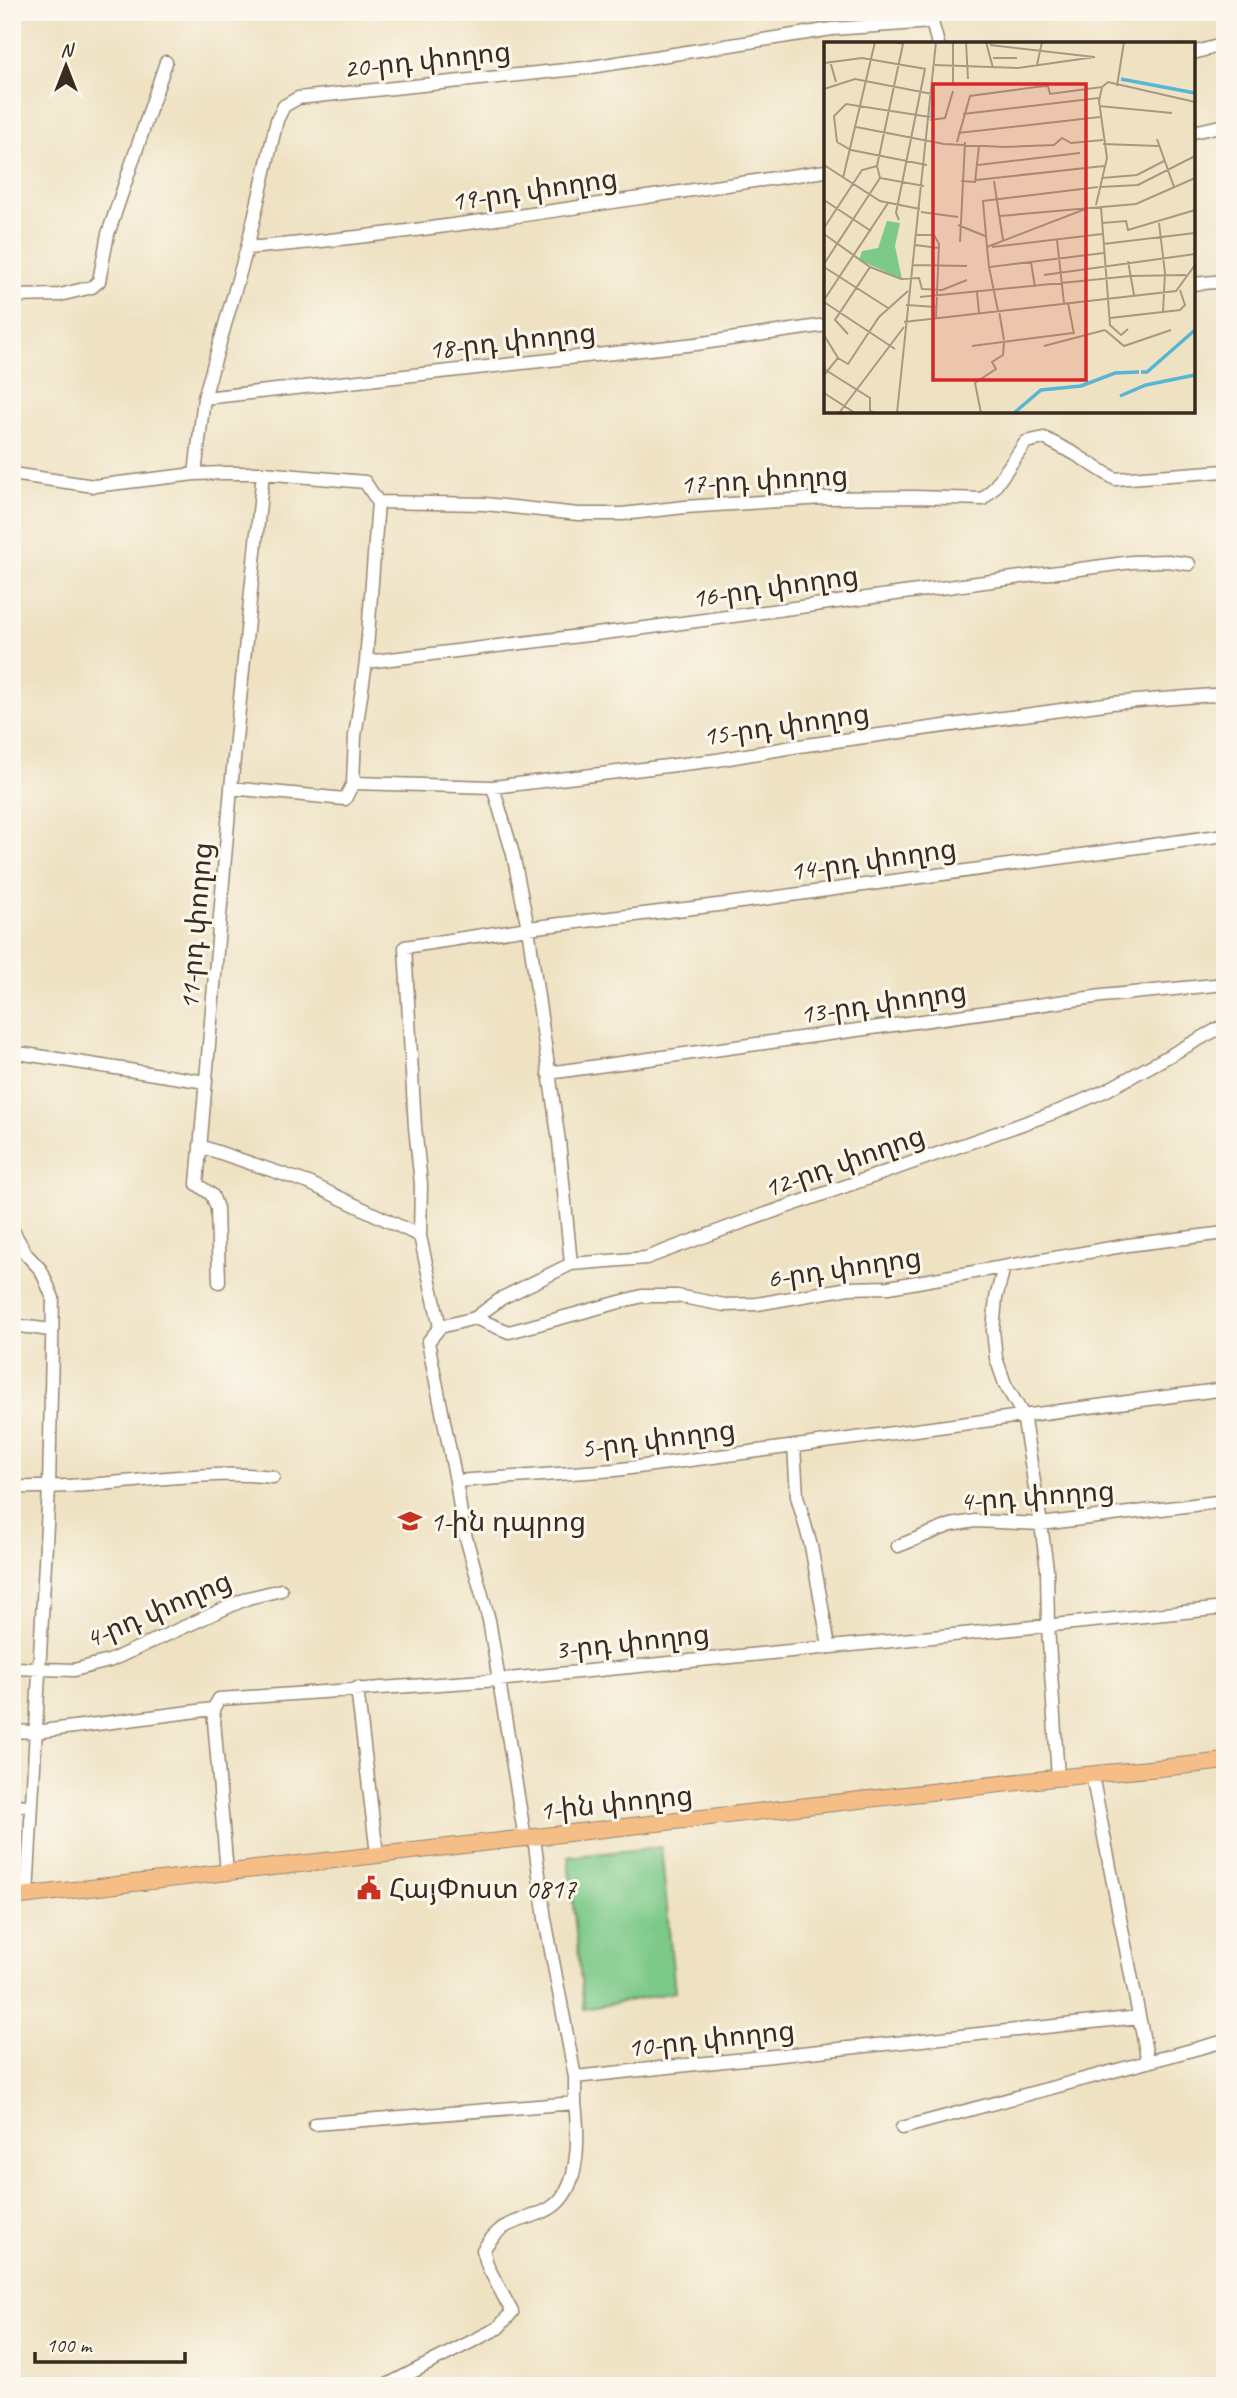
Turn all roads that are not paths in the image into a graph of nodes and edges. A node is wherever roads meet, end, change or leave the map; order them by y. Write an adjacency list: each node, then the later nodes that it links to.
1 (937, 42): 8 (street, 20-րդ փողոց)
2 (1225, 44): 3 (street)
3 (1195, 52)
4 (166, 62): 11 (street)
5 (1225, 125): 6 (street)
6 (1195, 132)
7 (824, 171): 8 (street, 19-րդ փողոց)
8 (247, 248): 13 (street, 20-րդ փողոց)
9 (1225, 281): 10 (street)
10 (1195, 284)
11 (12, 296)
12 (824, 325): 13 (street, 18-րդ փողոց)
13 (204, 398): 17 (street, 20-րդ փողոց)
14 (1225, 471): 18 (street, 17-րդ փողոց)
15 (263, 473): 17 (street); 18 (street); 23 (street, 11-րդ փողոց)
16 (12, 474): 17 (street)
17 (195, 474)
18 (378, 502): 20 (street)
19 (1189, 564): 20 (street, 16-րդ փողոց)
20 (366, 662): 22 (street)
21 (1225, 694): 24 (street, 15-րդ փողոց)
22 (353, 783): 23 (street); 24 (street, 15-րդ փողոց)
23 (232, 788): 31 (street, 11-րդ փողոց)
24 (493, 788): 26 (street)
25 (1225, 835): 26 (street, 14-րդ փողոց)
26 (528, 928): 30 (street); 35 (street, 14-րդ փողոց)
27 (1225, 984): 30 (street, 13-րդ փողոց)
28 (1225, 1025): 36 (street, 12-րդ փողոց)
29 (12, 1052): 31 (street)
30 (548, 1073): 36 (street)
31 (206, 1082): 32 (street, 11-րդ փողոց)
32 (200, 1146): 35 (street); 38 (street, 11-րդ փողոց)
33 (12, 1229): 42 (street)
34 (1225, 1233): 37 (street, 6-րդ փողոց)
35 (420, 1236): 41 (street)
36 (571, 1264): 39 (street, 12-րդ փողոց)
37 (1004, 1268): 39 (street, 6-րդ փողոց); 44 (street)
38 (219, 1282)
39 (475, 1318): 41 (street)
40 (12, 1325): 42 (street)
41 (440, 1327): 47 (street)
42 (51, 1330): 49 (street)
43 (1225, 1389): 44 (street, 5-րդ փողոց)
44 (1023, 1415): 45 (street, 5-րդ փողոց); 51 (street)
45 (794, 1446): 47 (street, 5-րդ փողոց); 56 (street)
46 (273, 1477): 49 (street)
47 (456, 1481): 59 (street)
48 (12, 1487): 49 (street)
49 (49, 1488): 58 (street)
50 (1225, 1501): 51 (street, 4-րդ փողոց)
51 (1041, 1524): 52 (street, 4-րդ փողոց); 55 (street)
52 (898, 1546)
53 (281, 1590): 58 (street, 4-րդ փողոց)
54 (1225, 1608): 55 (street, 3-րդ փողոց)
55 (1048, 1627): 56 (street, 3-րդ փողոց); 66 (street)
56 (829, 1646): 59 (street, 3-րդ փողոց)
57 (12, 1668): 58 (street, 4-րդ փողոց)
58 (40, 1671): 63 (street)
59 (498, 1680): 60 (street, 3-րդ փողոց); 69 (street)
60 (357, 1688): 61 (street, 3-րդ փողոց); 70 (street)
61 (213, 1709): 63 (street); 71 (street)
62 (12, 1731): 63 (street)
63 (35, 1732): 68 (street)
64 (1225, 1761): 65 (main road, 1-ին փողոց)
65 (1092, 1775): 66 (main road, 1-ին փողոց); 73 (street)
66 (1058, 1778): 69 (main road, 1-ին փողոց)
67 (12, 1805): 68 (street)
68 (31, 1806): 72 (street)
69 (529, 1838): 70 (main road, 1-ին փողոց); 76 (street)
70 (377, 1854): 71 (main road, 1-ին փողոց)
71 (228, 1873): 72 (main road, 1-ին փողոց)
72 (20, 1896)
73 (1139, 2017): 75 (street); 76 (street, 10-րդ փողոց)
74 (1225, 2041): 75 (street)
75 (1148, 2062): 79 (street)
76 (575, 2077): 77 (street)
77 (575, 2103): 78 (street); 80 (street)
78 (315, 2124)
79 (902, 2128)
80 (385, 2386)

